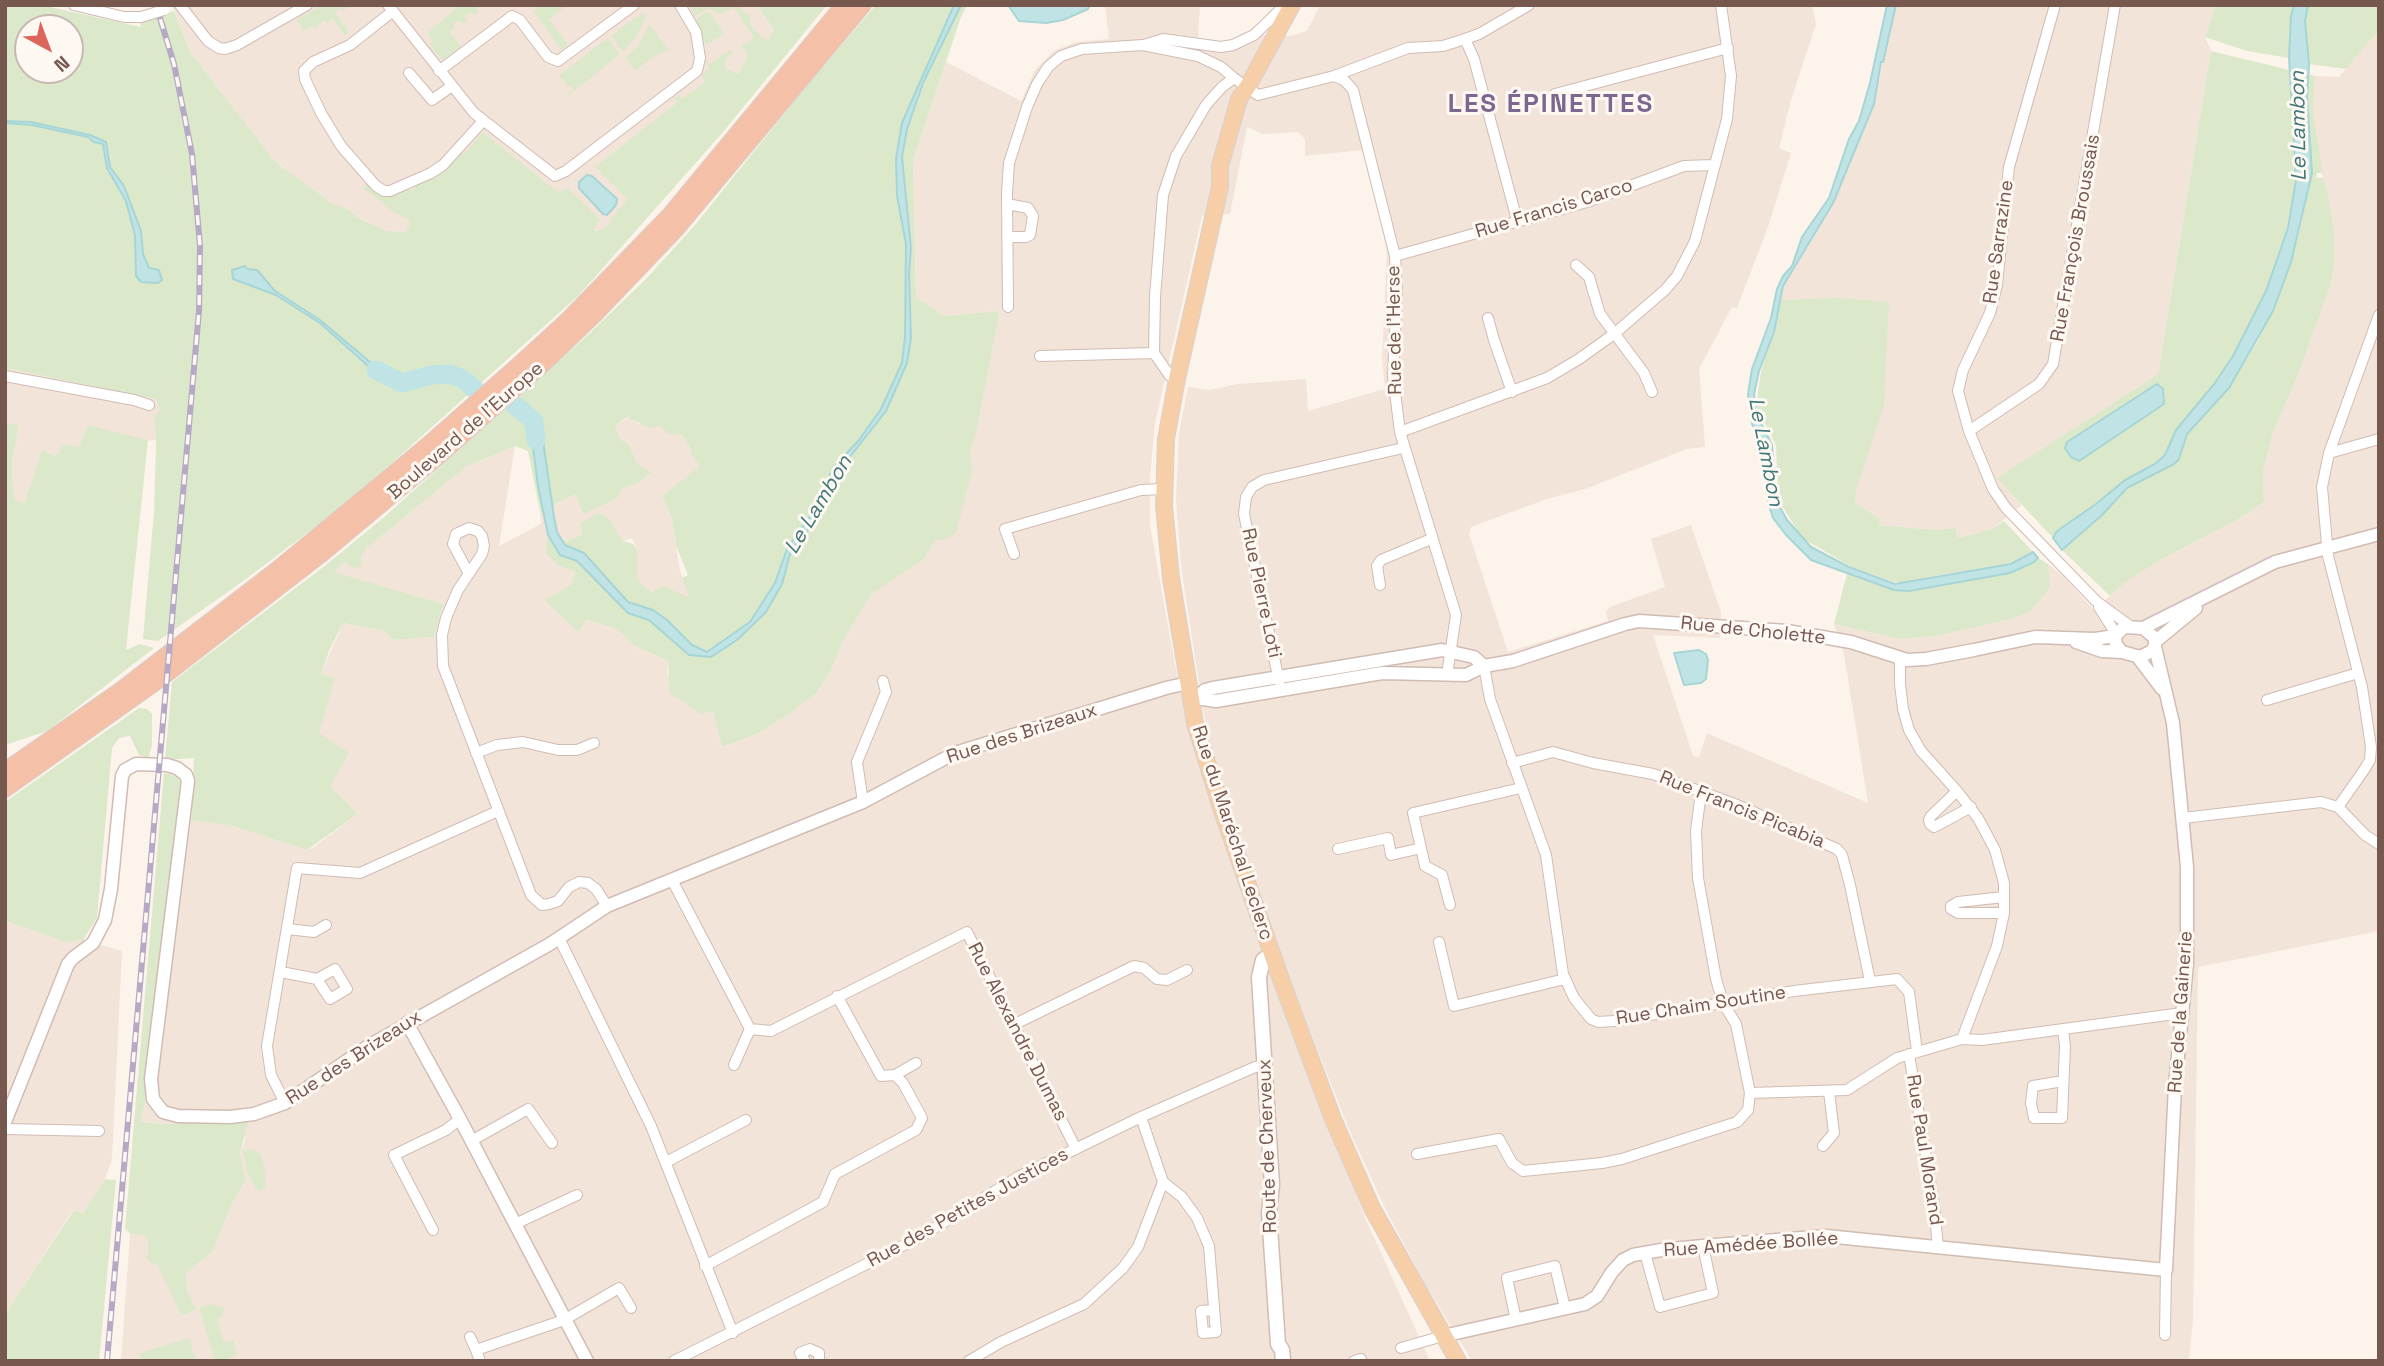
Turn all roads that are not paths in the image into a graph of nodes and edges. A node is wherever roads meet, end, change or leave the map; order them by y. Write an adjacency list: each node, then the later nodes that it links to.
1 (74, 5): 2 (street, bridge)
2 (179, 5): 13 (street)
3 (634, 5): 18 (street)
4 (680, 5): 24 (street)
5 (844, 5): 76 (highway, Boulevard de l'Europe)
6 (863, 5): 78 (highway, Boulevard de l'Europe)
7 (1285, 5): 16 (street)
8 (1292, 5): 21 (main road, Rue du Maréchal Leclerc)
9 (1529, 5): 15 (street)
10 (1720, 5): 17 (street)
11 (2055, 5): 43 (street, Rue Sarrazine)
12 (2115, 5): 43 (street, Rue François Broussais)
13 (302, 7)
14 (390, 8): 18 (street); 24 (street)
15 (1465, 39): 20 (street); 27 (street)
16 (1143, 45): 21 (street); 26 (street)
17 (1728, 48): 23 (street); 25 (street)
18 (439, 71): 22 (street)
19 (409, 72): 22 (street)
20 (1334, 76): 21 (street); 29 (street, Rue de l'Herse)
21 (1241, 82): 36 (street); 39 (main road, Rue du Maréchal Leclerc)
22 (452, 86): 24 (street)
23 (1555, 94)
24 (483, 121)
25 (1713, 165): 27 (street, Rue Francis Carco); 35 (street)
26 (1007, 204): 28 (street); 28 (street)
27 (1517, 220): 29 (street, Rue Francis Carco)
28 (1007, 237): 31 (street)
29 (1395, 256): 44 (street, Rue de l'Herse)
30 (1576, 265): 35 (street)
31 (1008, 307)
32 (2379, 315): 34 (street)
33 (1488, 318): 40 (street)
34 (2376, 333): 47 (street)
35 (1614, 334): 40 (street); 41 (street)
36 (1154, 353): 37 (street); 39 (street)
37 (1040, 356)
38 (5, 376): 42 (street)
39 (1177, 379): 48 (main road, Rue du Maréchal Leclerc)
40 (1512, 392): 44 (street)
41 (1652, 392)
42 (149, 405)
43 (1969, 431): 56 (street, Rue Sarrazine)
44 (1400, 432): 46 (street, Rue de l'Herse)
45 (2379, 439): 47 (street)
46 (1403, 448): 50 (street, Rue de l'Herse); 69 (street, Rue Pierre Loti)
47 (2329, 453): 51 (street)
48 (1163, 489): 52 (street); 71 (main road, Rue du Maréchal Leclerc)
49 (2379, 534): 51 (street)
50 (1431, 539): 54 (street); 61 (street, Rue de l'Herse)
51 (2326, 547): 55 (street); 66 (street)
52 (1014, 554)
53 (468, 572): 74 (street)
54 (1380, 586)
55 (2213, 593): 57 (street); 60 (street)
56 (2095, 601): 57 (street, Rue Sarrazine); 58 (street, Rue Sarrazine)
57 (2136, 627): 58 (street); 60 (street)
58 (2115, 635): 59 (street, Rue de Cholette); 62 (street)
59 (2065, 638): 62 (street, Rue de Cholette); 64 (street, Rue de Cholette)
60 (2155, 644): 63 (street); 70 (street, Rue de la Gainerie)
61 (1451, 651): 65 (street, Rue de Cholette); 67 (street, Rue de l'Herse); 69 (street, Rue de Cholette)
62 (2122, 652): 63 (street)
63 (2137, 656): 70 (street, Rue de la Gainerie)
64 (1900, 659): 65 (street, Rue de Cholette); 79 (street)
65 (1484, 666): 67 (street, Rue de Cholette); 75 (street, Rue Chaim Soutine)
66 (2358, 673): 72 (street); 83 (street)
67 (1447, 674): 69 (street, Rue de Cholette)
68 (883, 681): 81 (street)
69 (1279, 683): 71 (street, Rue de Cholette)
70 (2164, 691): 85 (street, Rue de la Gainerie)
71 (1192, 692): 81 (street, Rue des Brizeaux); 98 (main road, Rue du Maréchal Leclerc)
72 (2267, 700)
73 (594, 743): 74 (street)
74 (476, 753): 84 (street)
75 (1512, 763): 77 (street, Rue Chaim Soutine); 80 (street, Rue Francis Picabia)
76 (5, 771)
77 (1521, 788): 87 (street); 102 (street, Rue Chaim Soutine)
78 (5, 789)
79 (1958, 791): 82 (street); 82 (street)
80 (1701, 792): 103 (street, Rue Francis Picabia); 106 (street)
81 (863, 802): 89 (street, Rue des Brizeaux)
82 (1971, 807): 90 (street)
83 (2338, 807): 85 (street); 86 (street)
84 (498, 811): 92 (street); 95 (street)
85 (2183, 818): 108 (street, Rue de la Gainerie)
86 (2379, 845)
87 (1421, 848): 88 (street); 91 (street)
88 (1338, 849)
89 (672, 880): 92 (street, Rue des Brizeaux); 111 (street)
90 (2004, 897): 93 (street); 93 (street)
91 (1450, 905)
92 (607, 906): 96 (street, Rue des Brizeaux)
93 (2004, 913): 113 (street)
94 (326, 925): 95 (street)
95 (288, 929): 100 (street)
96 (559, 938): 109 (street, Rue des Brizeaux); 134 (street)
97 (1438, 942): 102 (street)
98 (1272, 954): 104 (main road, Rue du Maréchal Leclerc); 107 (main road, Route de Cherveux)
99 (1187, 970): 110 (street)
100 (281, 972): 101 (street); 122 (street)
101 (317, 979)
102 (1565, 979): 106 (street, Rue Chaim Soutine)
103 (1870, 981): 106 (street, Rue Chaim Soutine); 114 (street, Rue Chaim Soutine)
104 (1283, 985): 107 (main road); 151 (main road, Rue du Maréchal Leclerc)
105 (837, 996): 110 (street, Rue Alexandre Dumas); 111 (street, Rue Alexandre Dumas); 118 (street)
106 (1723, 1003): 121 (street)
107 (1262, 1004): 117 (main road, Route de Cherveux)
108 (2182, 1013): 112 (street); 143 (street, Rue de la Gainerie)
109 (407, 1023): 122 (street, Rue des Brizeaux); 125 (street)
110 (1015, 1024): 132 (street, Rue Alexandre Dumas)
111 (750, 1029): 116 (street)
112 (2063, 1029): 113 (street); 119 (street)
113 (1962, 1039): 114 (street)
114 (1913, 1052): 120 (street); 140 (street, Rue Paul Morand)
115 (916, 1063): 118 (street)
116 (734, 1065)
117 (1266, 1066): 124 (street, Rue des Petites Justices); 153 (main road, Route de Cherveux)
118 (895, 1075): 142 (street)
119 (2063, 1082): 119 (street)
120 (1829, 1092): 121 (street); 131 (street)
121 (1751, 1093): 133 (street)
122 (285, 1103): 123 (street, Rue des Brizeaux)
123 (7, 1114)
124 (1141, 1117): 132 (street, Rue des Petites Justices); 135 (street)
125 (460, 1119): 129 (street); 138 (street)
126 (746, 1120): 134 (street)
127 (5, 1129): 128 (street)
128 (99, 1131)
129 (471, 1141): 130 (street); 137 (street)
130 (552, 1143)
131 (1823, 1146)
132 (1076, 1149): 149 (street, Rue des Petites Justices)
133 (1417, 1154)
134 (666, 1162): 142 (street)
135 (1163, 1182): 146 (street); 161 (street)
136 (577, 1195): 137 (street)
137 (515, 1224): 147 (street)
138 (433, 1230)
139 (1703, 1246): 140 (street, Rue Amédée Bollée); 141 (street, Rue Amédée Bollée); 141 (street)
140 (1938, 1248): 143 (street, Rue Amédée Bollée)
141 (1646, 1253): 145 (street, Rue Amédée Bollée)
142 (705, 1266): 149 (street)
143 (2166, 1270): 150 (street, Rue de la Gainerie)
144 (631, 1308): 147 (street)
145 (1565, 1308): 148 (street, Rue Amédée Bollée); 148 (street)
146 (1214, 1310)
147 (564, 1320): 155 (street); 157 (street)
148 (1516, 1320): 151 (street, Rue Amédée Bollée)
149 (733, 1333): 158 (street, Rue des Petites Justices)
150 (2165, 1335)
151 (1443, 1336): 154 (street); 164 (main road, Rue du Maréchal Leclerc)
152 (470, 1337): 155 (street)
153 (1278, 1344): 162 (main road, Route de Cherveux); 163 (main road, Route de Cherveux)
154 (1401, 1348)
155 (476, 1350): 156 (street)
156 (480, 1361)
157 (587, 1361)
158 (674, 1361)
159 (804, 1361): 160 (street)
160 (819, 1361)
161 (969, 1361)
162 (1274, 1361)
163 (1283, 1361)
164 (1458, 1361)

